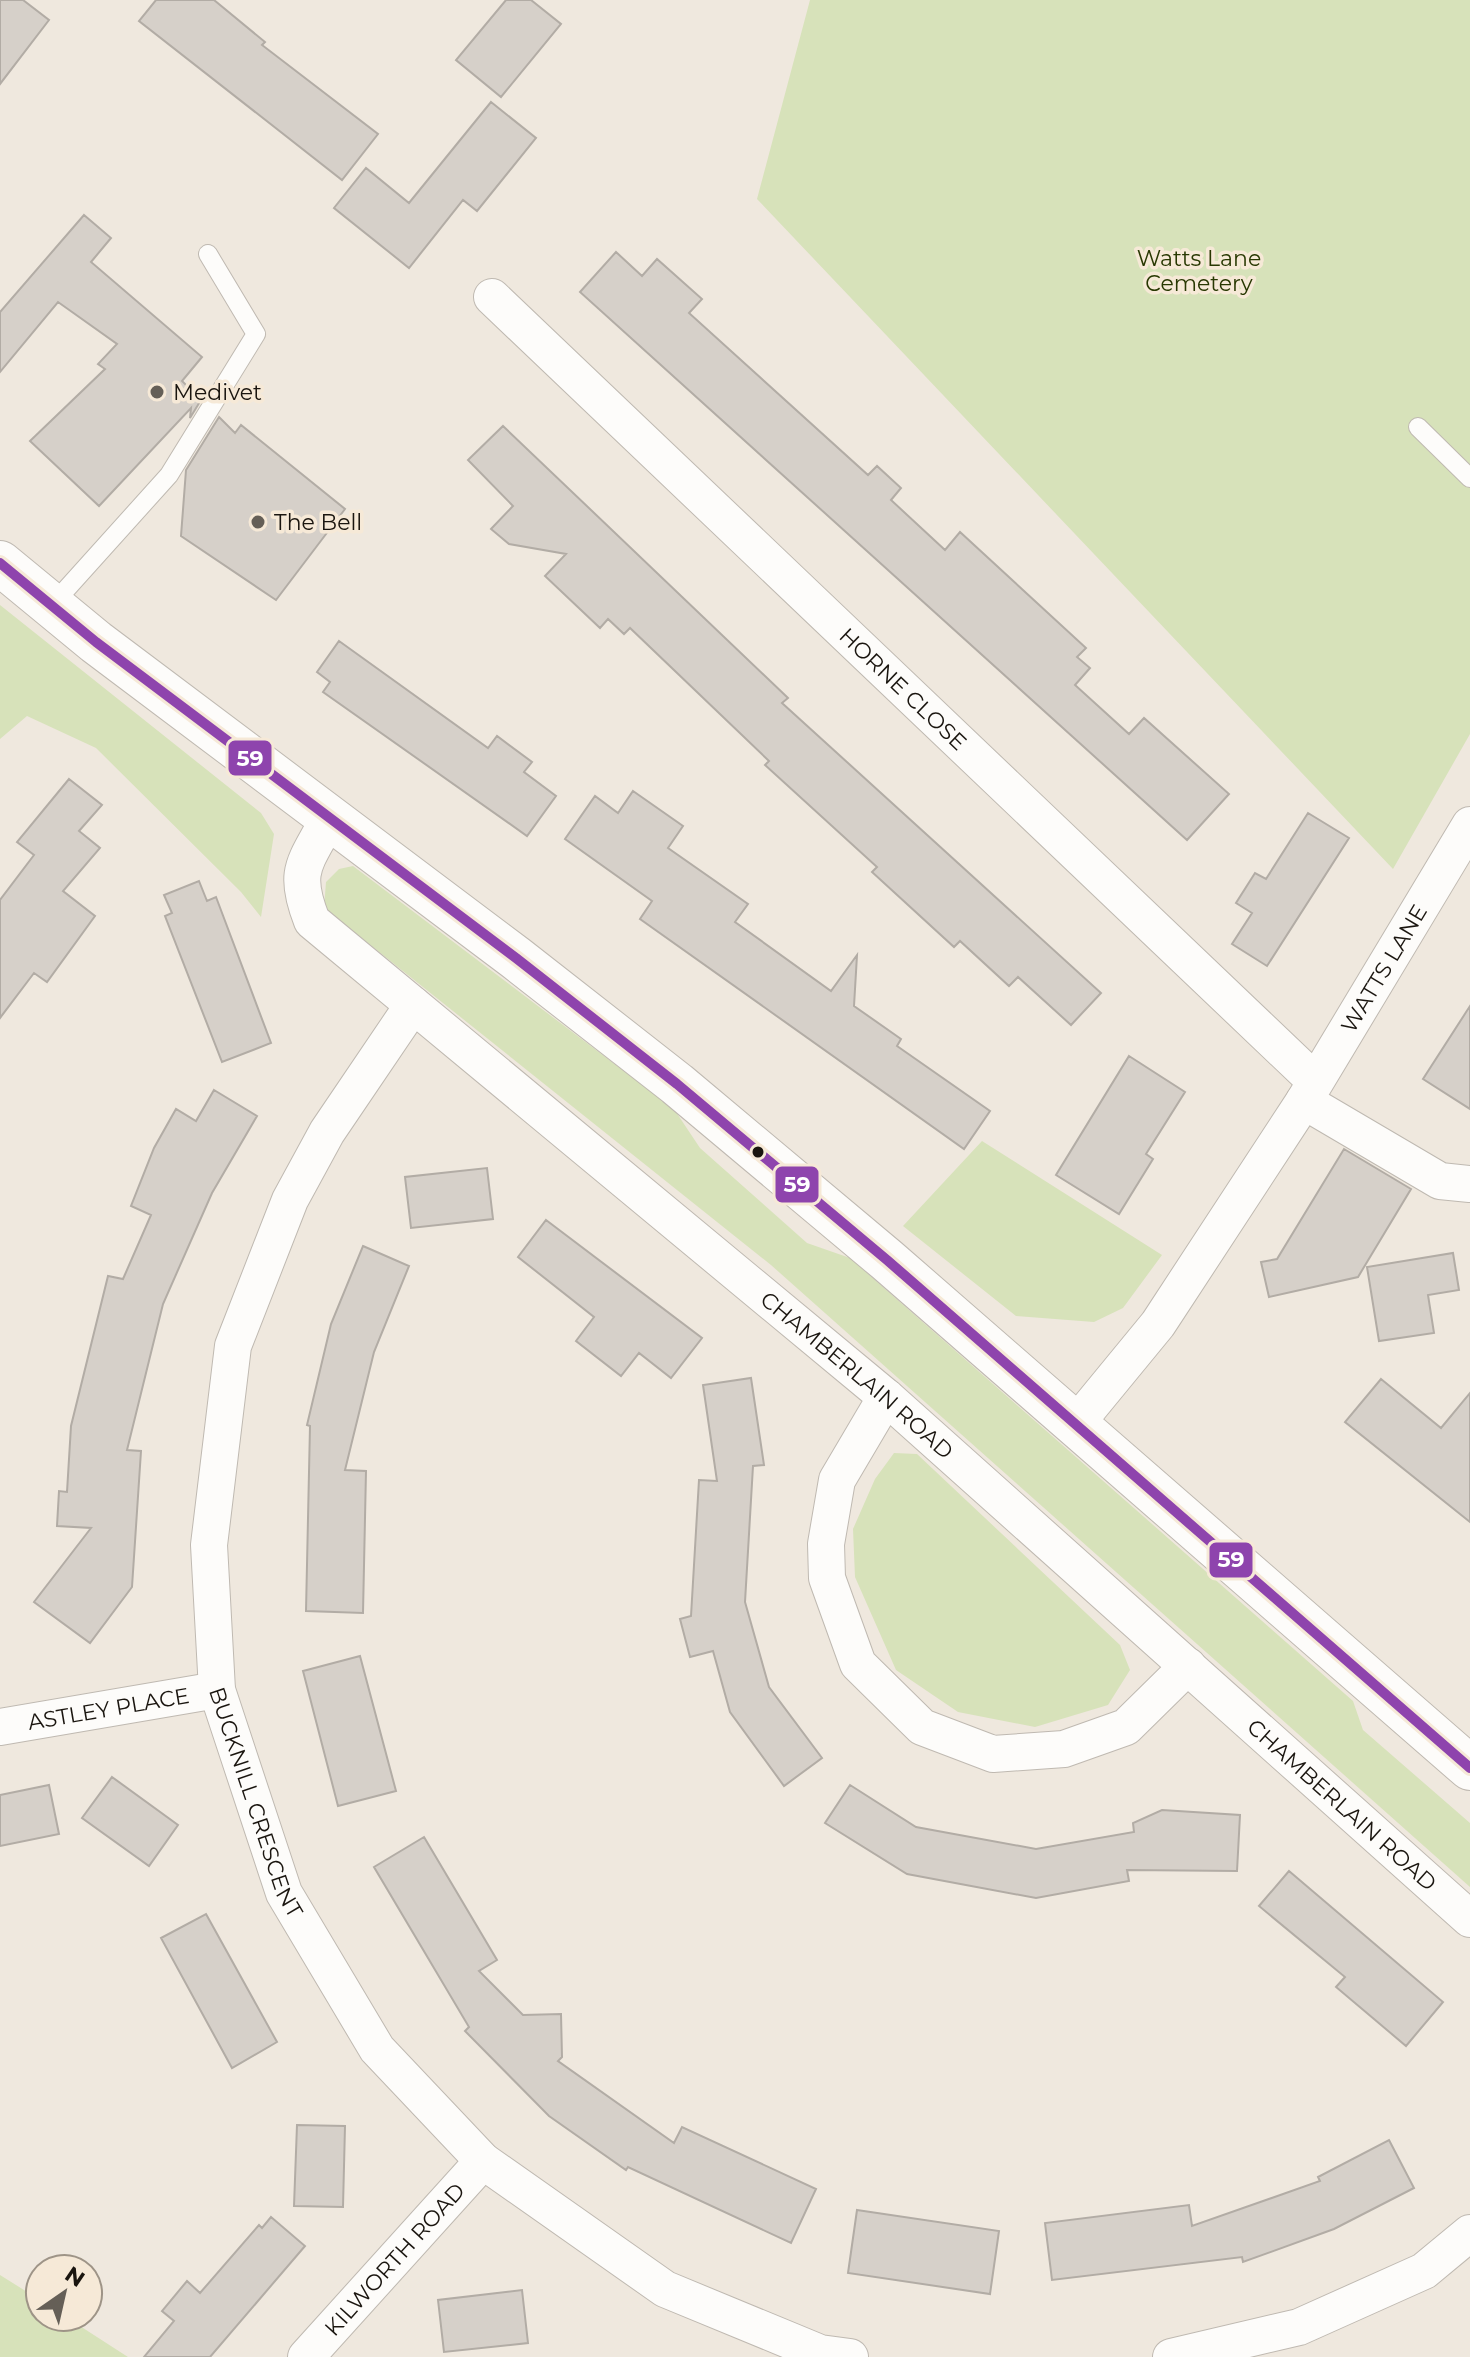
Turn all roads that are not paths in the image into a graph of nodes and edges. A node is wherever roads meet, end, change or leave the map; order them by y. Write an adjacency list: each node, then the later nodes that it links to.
1 (208, 254): 6 (lane)
2 (492, 297): 10 (street, HORNE CLOSE)
3 (1418, 427): 4 (lane)
4 (1470, 478)
5 (0, 563): 6 (highway)
6 (52, 605): 7 (highway)
7 (329, 818): 9 (street, CHAMBERLAIN ROAD); 13 (highway)
8 (1470, 825): 10 (street, WATTS LANE)
9 (413, 1005): 12 (street, CHAMBERLAIN ROAD); 15 (street, BUCKNILL CRESCENT)
10 (1310, 1091): 11 (street, HORNE CLOSE); 13 (street, WATTS LANE)
11 (1470, 1184)
12 (886, 1397): 14 (street, CHAMBERLAIN ROAD); 14 (street)
13 (1075, 1425): 17 (highway)
14 (1188, 1666): 18 (street, CHAMBERLAIN ROAD)
15 (217, 1690): 16 (street, ASTLEY PLACE); 19 (street, BUCKNILL CRESCENT)
16 (0, 1727)
17 (1470, 1768)
18 (1470, 1919)
19 (483, 2161): 21 (street, KILWORTH ROAD); 22 (street, BUCKNILL CRESCENT)
20 (1470, 2233): 23 (street)
21 (306, 2357)
22 (850, 2357)
23 (1171, 2357)

